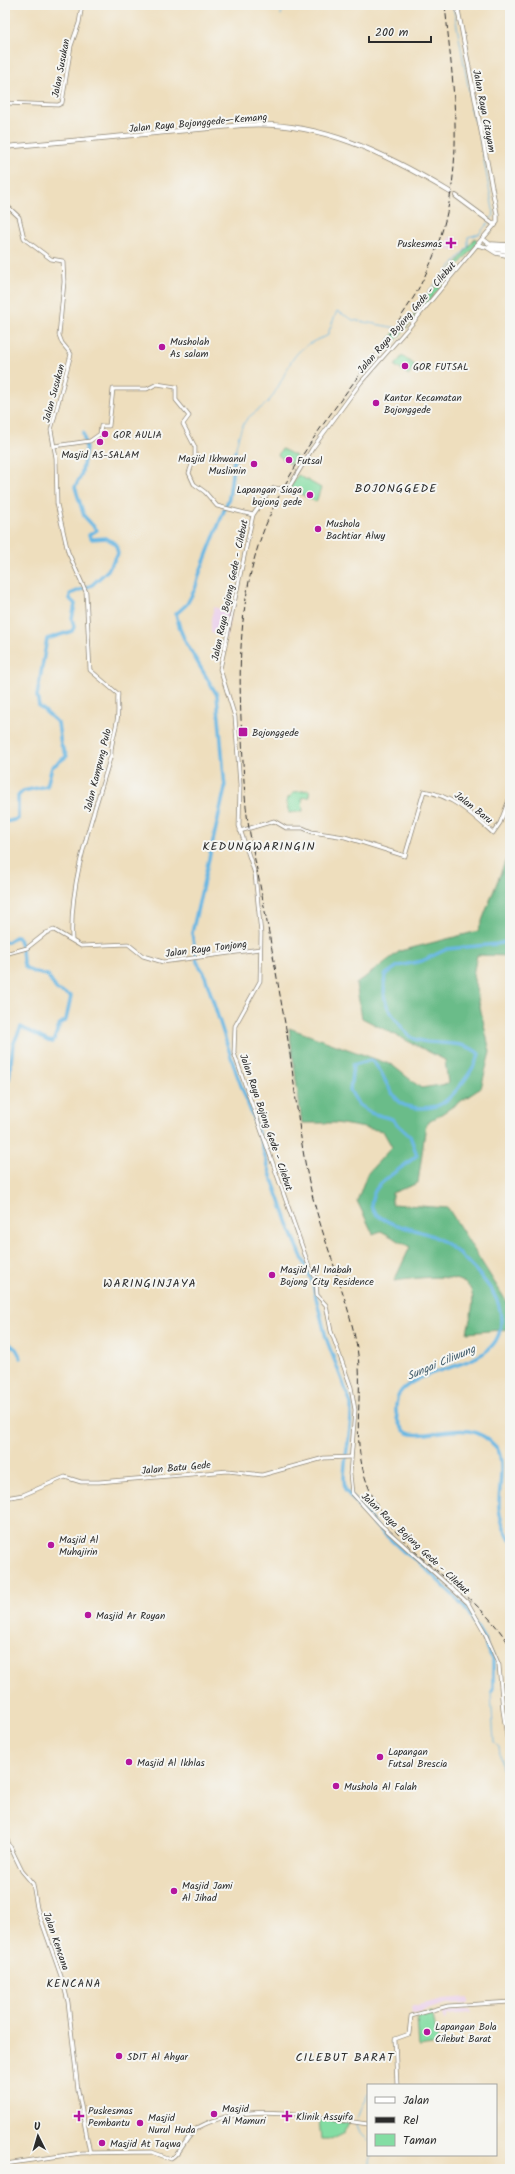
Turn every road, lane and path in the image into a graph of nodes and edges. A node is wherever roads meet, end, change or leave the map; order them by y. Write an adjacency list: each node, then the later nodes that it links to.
1 (82, 5): 3 (street, Jalan Susukan)
2 (457, 5): 8 (main road, Jalan Raya Citayam)
3 (5, 103)
4 (5, 147): 5 (highway, Jalan Raya Bojonggede—Kemang)
5 (450, 192)
6 (456, 196): 8 (highway)
7 (5, 204): 15 (street, Jalan Susukan)
8 (493, 223): 9 (main road)
9 (483, 239): 10 (main road, Jalan Raya Bojong Gede - Cilebut); 11 (main road)
10 (477, 245): 12 (main road); 16 (street, Jalan Raya Bojong Gede - Cilebut)
11 (510, 247)
12 (487, 248): 13 (main road); 14 (main road)
13 (510, 252)
14 (510, 256)
15 (54, 446): 16 (street); 17 (street, Jalan Susukan)
16 (253, 515): 19 (street, Jalan Raya Bojong Gede - Cilebut)
17 (85, 589): 20 (street, Jalan Kampung Pulo)
18 (510, 797): 19 (street, Jalan Baru)
19 (240, 831): 21 (street, Jalan Raya Bojong Gede - Cilebut)
20 (72, 940): 21 (street, Jalan Raya Tonjong); 22 (street, Jalan Raya Tonjong)
21 (260, 949): 23 (street, Jalan Raya Bojong Gede - Cilebut)
22 (5, 954)
23 (348, 1457): 24 (street, Jalan Batu Gede); 25 (street, Jalan Raya Bojong Gede - Cilebut)
24 (5, 1498)
25 (510, 1757)
26 (5, 1836): 30 (street, Jalan Kencana)
27 (510, 2002): 28 (street)
28 (397, 2084)
29 (367, 2124): 30 (street)
30 (90, 2153): 31 (street)
31 (5, 2164)

